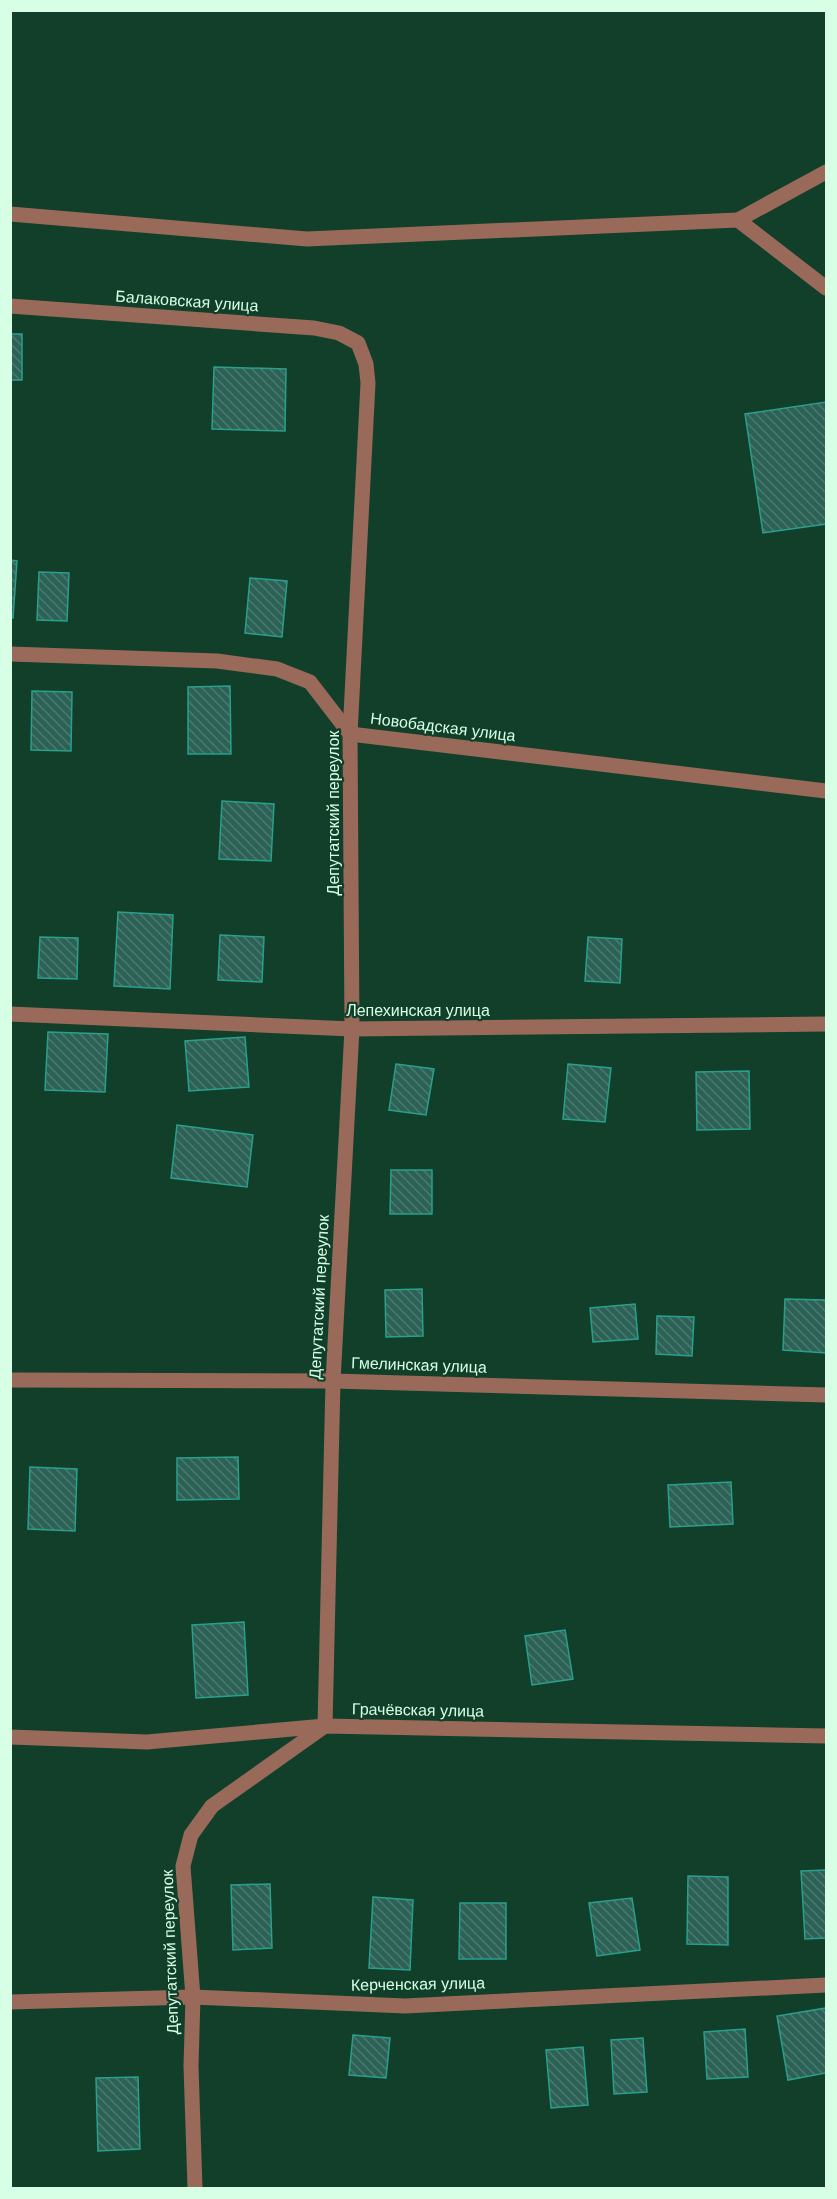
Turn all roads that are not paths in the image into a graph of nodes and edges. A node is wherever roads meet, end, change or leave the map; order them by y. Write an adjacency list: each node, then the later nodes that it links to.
1 (826, 172): 3 (street)
2 (10, 214): 3 (street)
3 (738, 220): 4 (street)
4 (826, 288)
5 (10, 306): 6 (street, Балаковская улица)
6 (357, 343): 8 (street, Депутатский переулок)
7 (10, 654): 8 (street, Новобадская улица)
8 (350, 734): 9 (street, Новобадская улица); 12 (street, Депутатский переулок)
9 (826, 791)
10 (10, 1014): 12 (street, Лепехинская улица)
11 (826, 1024): 12 (street, Лепехинская улица)
12 (352, 1029): 14 (street, Депутатский переулок)
13 (10, 1380): 14 (street, Гмелинская улица)
14 (333, 1381): 15 (street, Гмелинская улица); 16 (street, Депутатский переулок)
15 (826, 1395)
16 (325, 1726): 17 (street, Грачёвская улица); 18 (street, Грачёвская улица); 20 (street, Депутатский переулок)
17 (826, 1736)
18 (10, 1737)
19 (826, 1985): 20 (street, Керченская улица)
20 (193, 1997): 21 (street, Керченская улица); 22 (street, Депутатский переулок)
21 (10, 2002)
22 (195, 2188)

